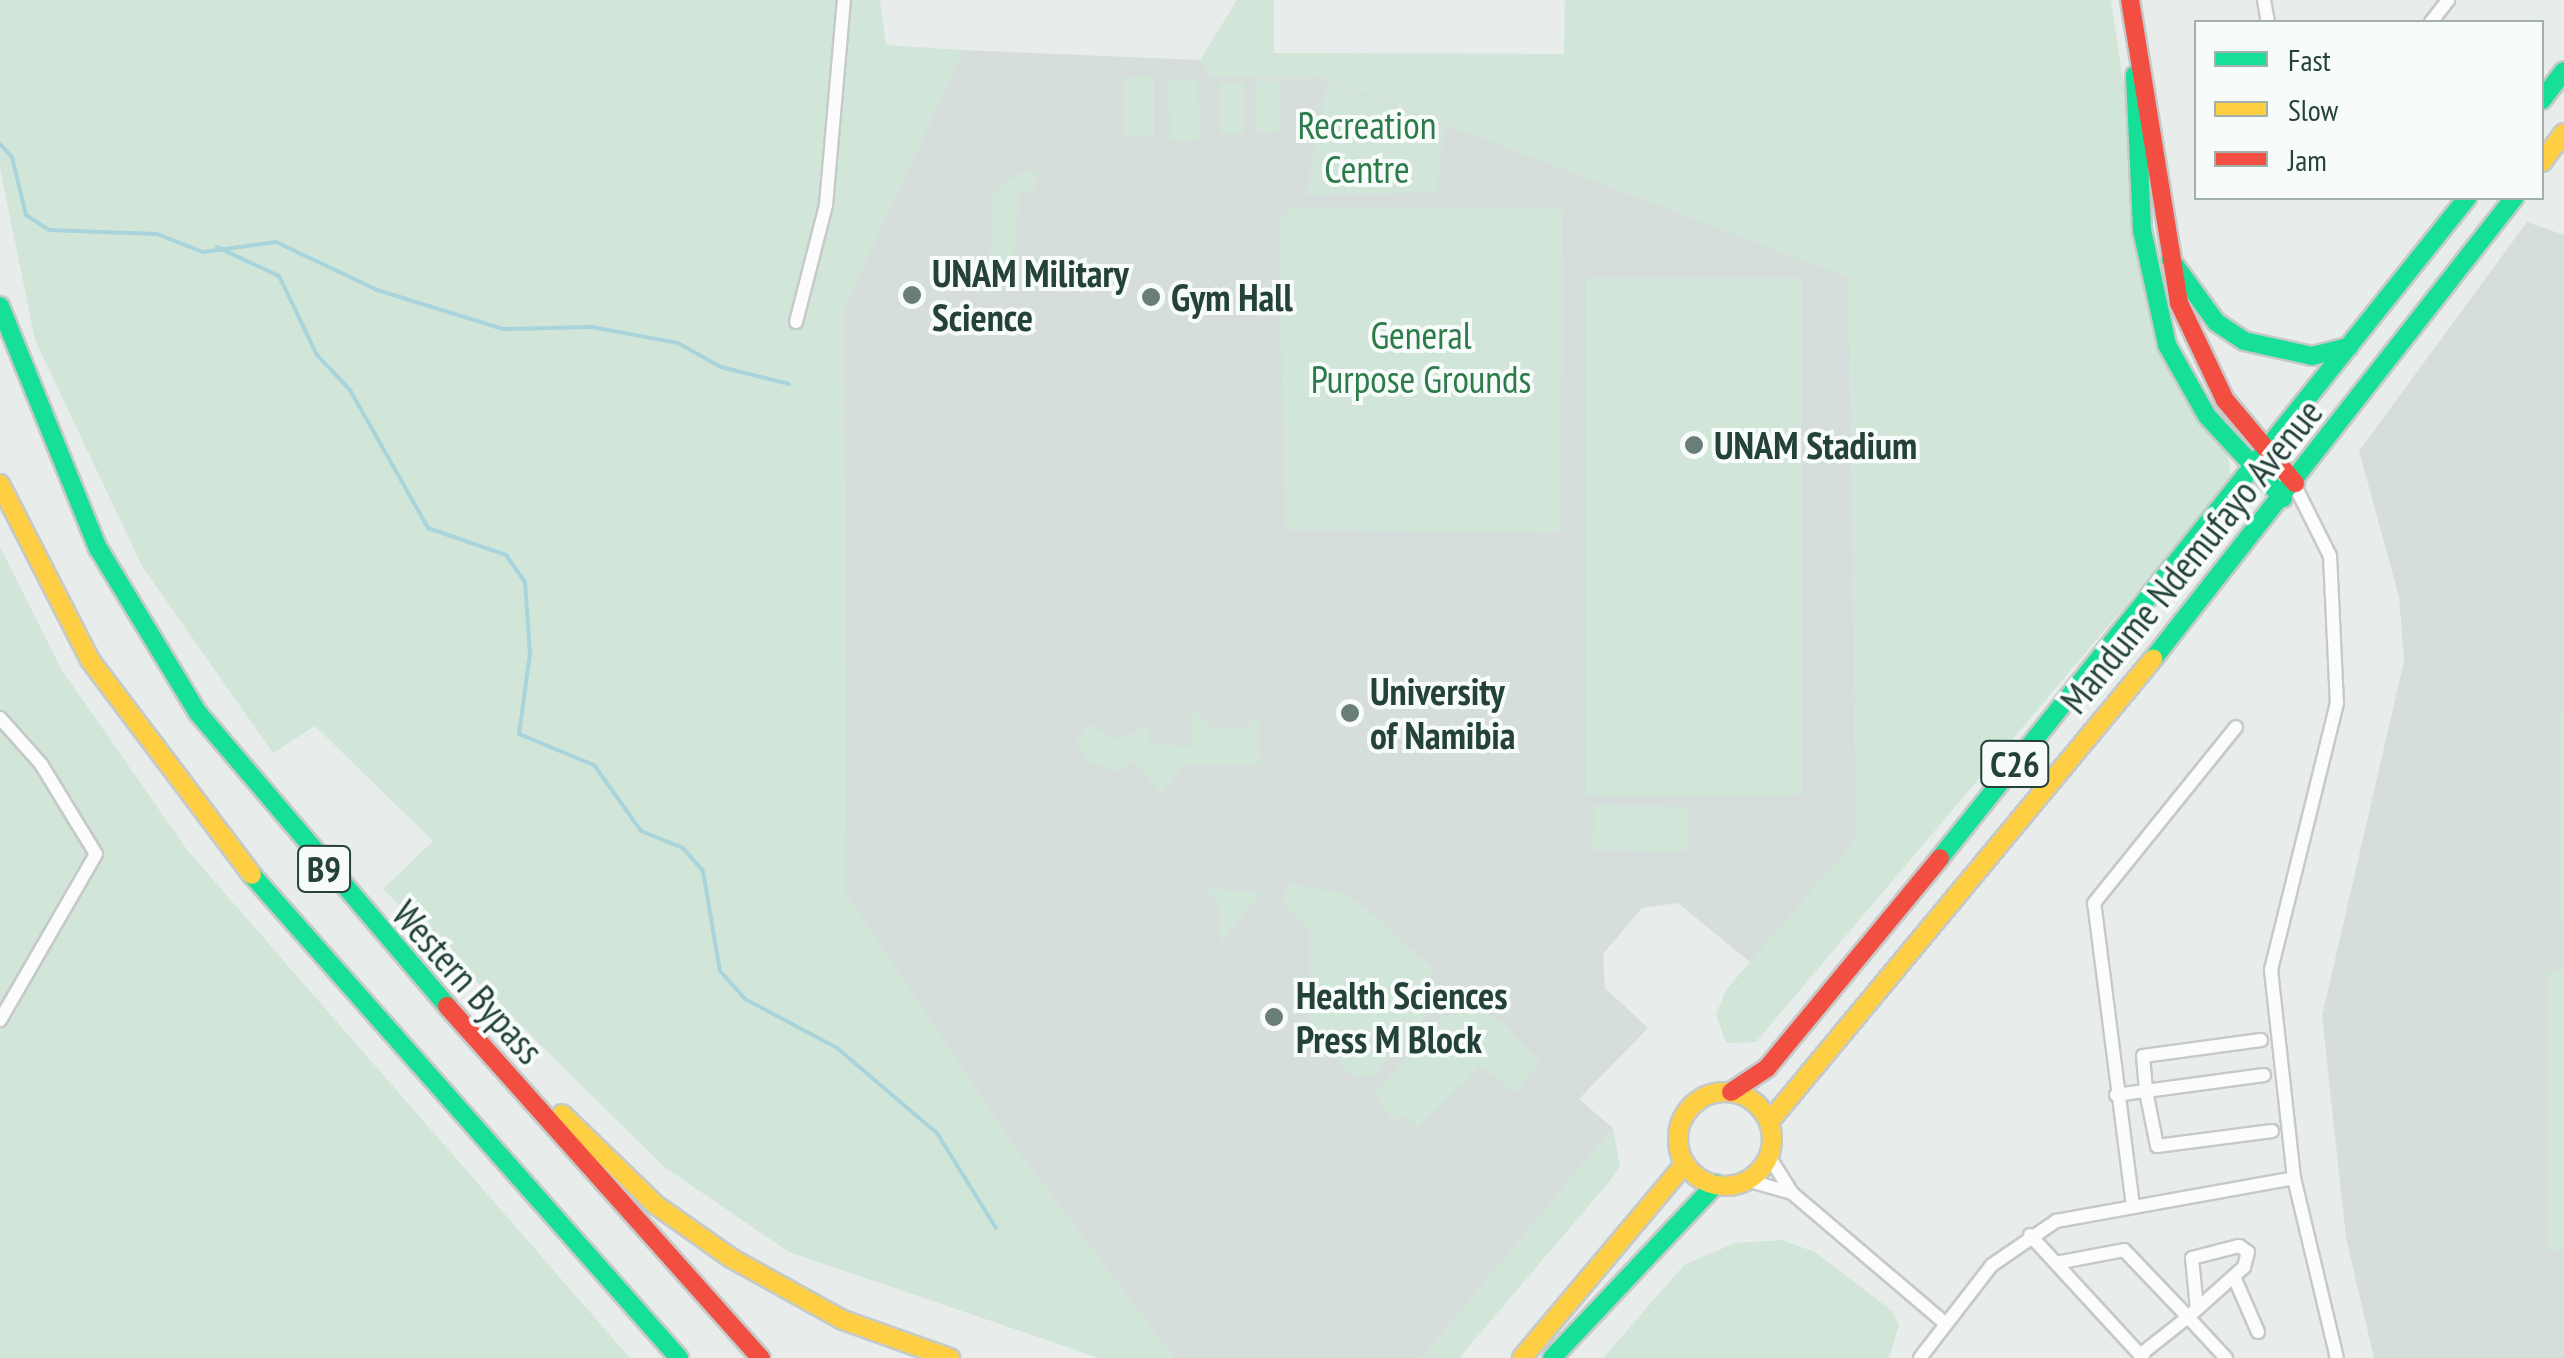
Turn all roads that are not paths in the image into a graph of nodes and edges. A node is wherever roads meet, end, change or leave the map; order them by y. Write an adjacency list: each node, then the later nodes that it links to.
1 (844, 0): 14 (street)
2 (2130, 0): 4 (main road)
3 (2448, 0): 5 (street)
4 (2133, 20): 12 (main road); 16 (main road)
5 (2433, 20)
6 (2564, 71): 7 (main road)
7 (2544, 97)
8 (2564, 133): 9 (main road)
9 (2544, 159)
10 (2464, 200): 15 (main road, Mandume Ndemufayo Avenue / C26)
11 (2512, 200): 18 (main road, Mandume Ndemufayo Avenue / C26)
12 (2171, 260): 15 (main road); 16 (main road)
13 (0, 306): 21 (main road, Western Bypass / B9)
14 (796, 322)
15 (2349, 347): 16 (main road, Mandume Ndemufayo Avenue / C26)
16 (2262, 466): 18 (main road); 26 (main road, Mandume Ndemufayo Avenue / C26)
17 (0, 484): 36 (main road, B9)
18 (2291, 494): 28 (main road, Mandume Ndemufayo Avenue / C26); 32 (street)
19 (0, 718): 22 (street)
20 (2236, 727): 27 (street)
21 (339, 886): 47 (main road, Western Bypass / B9); 48 (main road)
22 (0, 1020)
23 (2260, 1040): 25 (street)
24 (2264, 1075): 25 (street)
25 (2146, 1091): 27 (street); 29 (street)
26 (1731, 1092): 28 (main road); 31 (main road, Mandume Ndemufayo Avenue / C26)
27 (2116, 1095): 37 (street)
28 (1769, 1122): 30 (main road)
29 (2272, 1130)
30 (1768, 1155): 33 (main road); 35 (street)
31 (1692, 1170): 34 (main road); 49 (main road)
32 (2294, 1178): 37 (street); 53 (street)
33 (1742, 1181): 34 (main road); 35 (street)
34 (1716, 1184): 50 (main road)
35 (1792, 1193): 42 (street)
36 (542, 1198): 45 (main road); 46 (main road, B9)
37 (2133, 1206): 38 (street)
38 (2030, 1235): 39 (street); 42 (street)
39 (2056, 1262): 41 (street); 44 (street)
40 (2234, 1277): 41 (street); 41 (street); 43 (street)
41 (2192, 1313): 44 (street); 52 (street)
42 (1946, 1324): 51 (street)
43 (2258, 1332)
44 (2142, 1356)
45 (658, 1358)
46 (679, 1358)
47 (761, 1358)
48 (950, 1358)
49 (1522, 1358)
50 (1552, 1358)
51 (1920, 1358)
52 (2226, 1358)
53 (2337, 1358)

